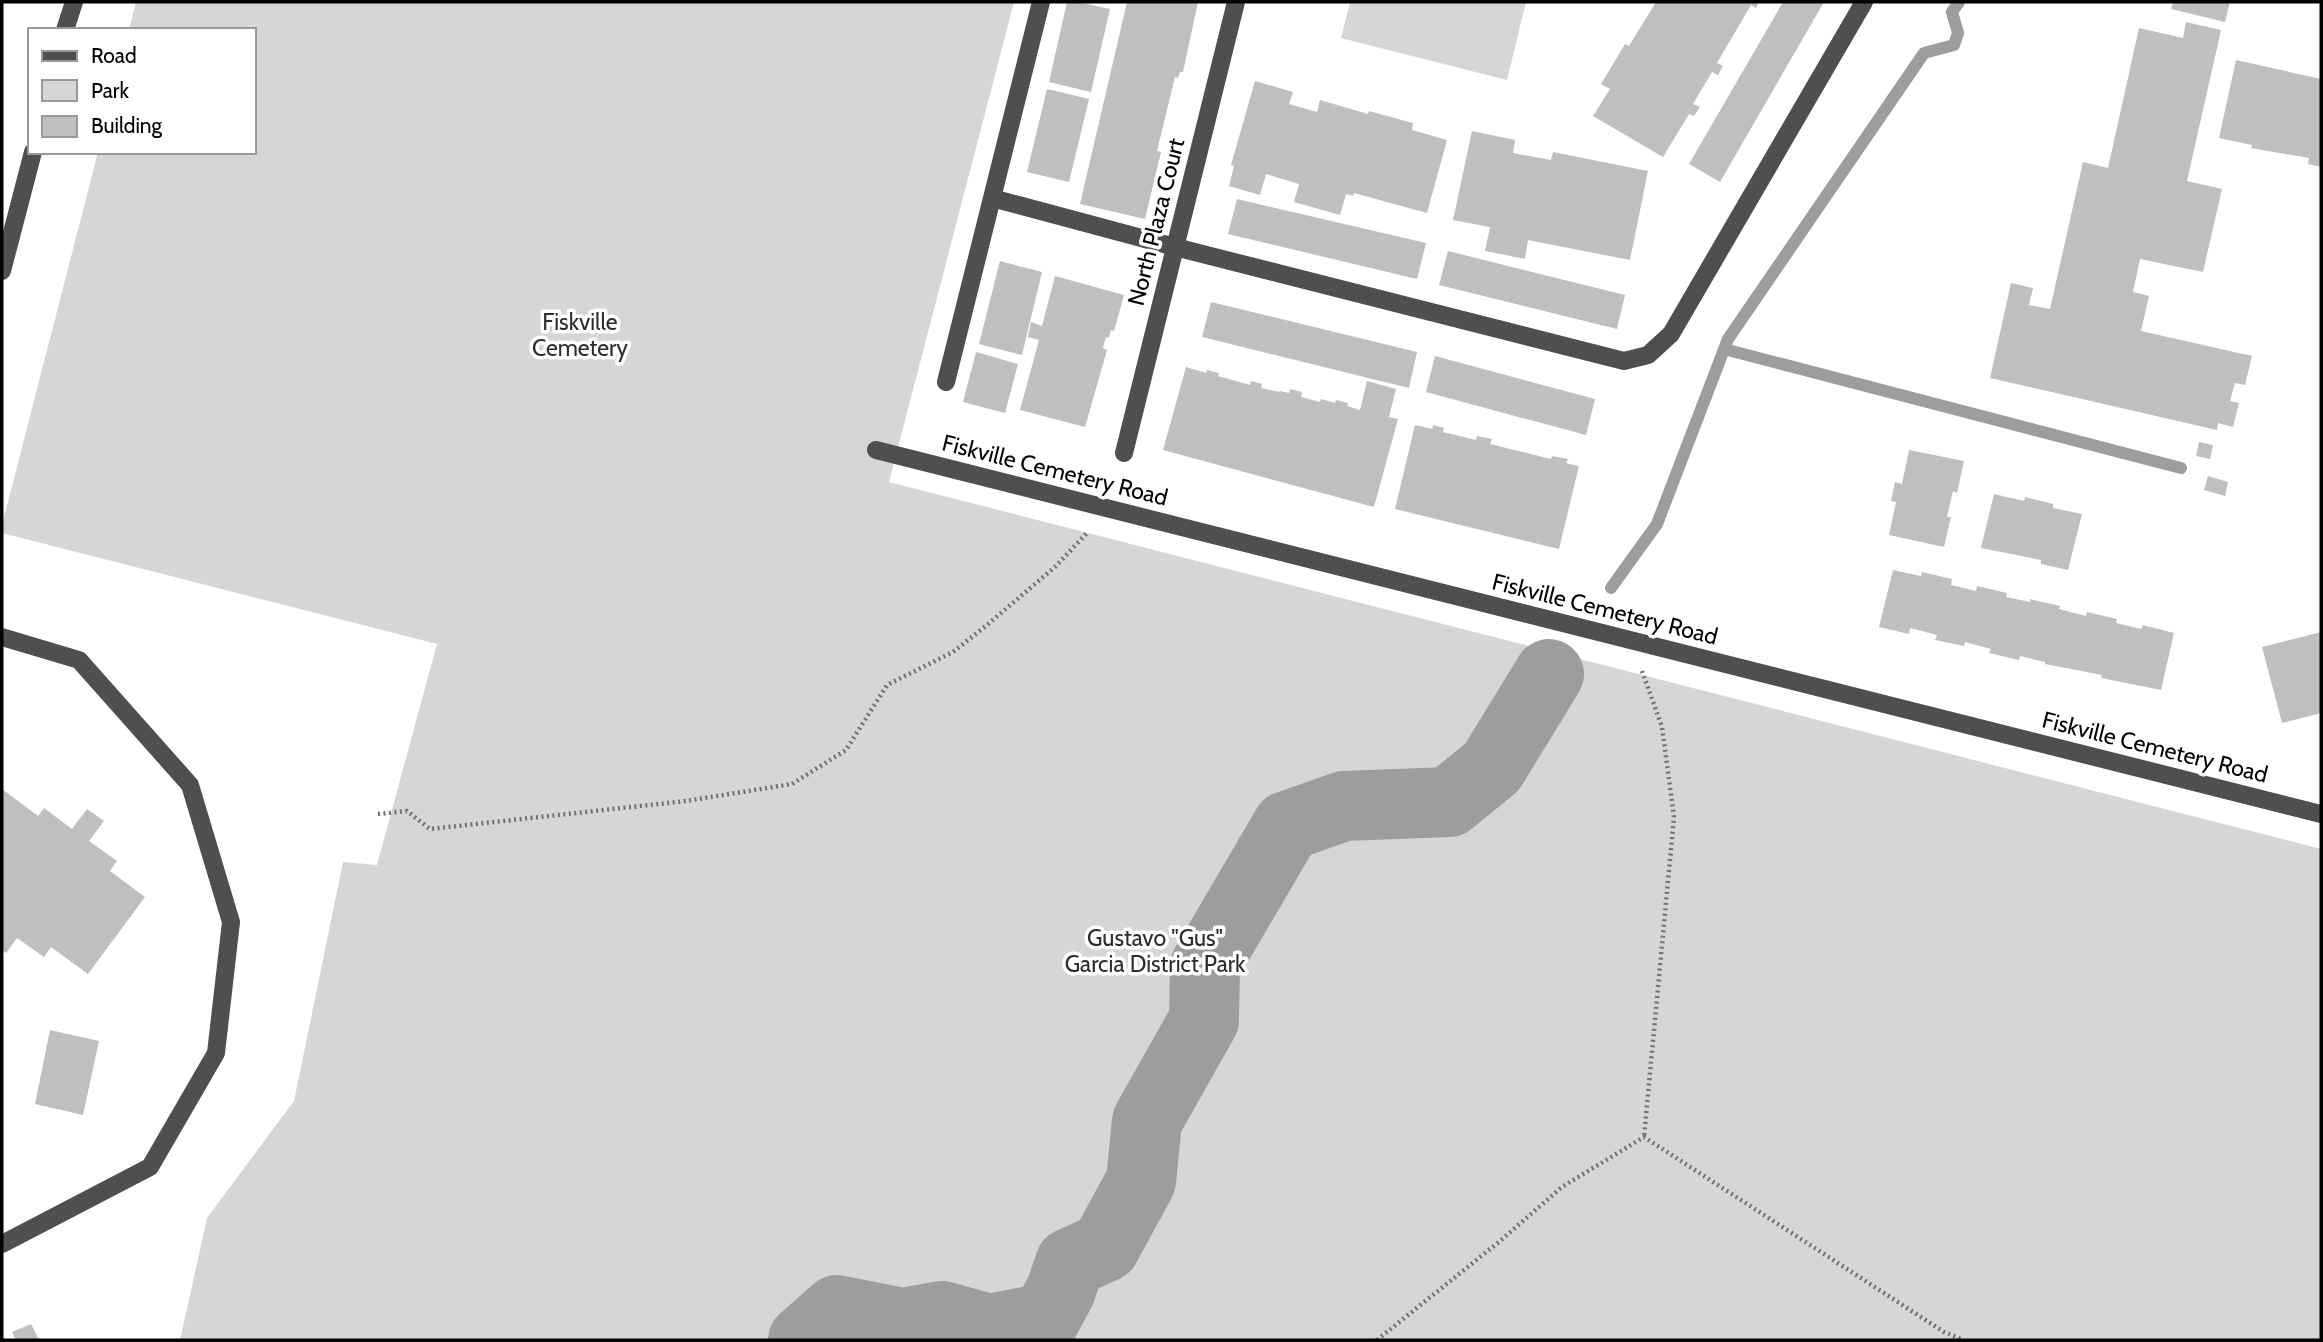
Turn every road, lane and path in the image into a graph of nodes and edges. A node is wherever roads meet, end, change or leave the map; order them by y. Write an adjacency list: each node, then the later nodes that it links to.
1 (74, 2): 5 (street)
2 (1041, 2): 7 (street)
3 (1236, 2): 8 (street, North Plaza Court)
4 (1864, 2): 8 (street)
5 (66, 28)
6 (32, 154): 9 (street)
7 (992, 198): 8 (street); 10 (street)
8 (1175, 247): 12 (street, North Plaza Court)
9 (2, 271)
10 (946, 382)
11 (876, 450): 13 (street, Fiskville Cemetery Road)
12 (1124, 453)
13 (1109, 509): 15 (street, Fiskville Cemetery Road); 16 (path)
14 (2, 637): 19 (street)
15 (1632, 641): 17 (street, Fiskville Cemetery Road); 18 (path)
16 (378, 814)
17 (2321, 814)
18 (1644, 1137): 20 (path); 21 (path)
19 (2, 1244)
20 (1377, 1340)
21 (1963, 1340)

